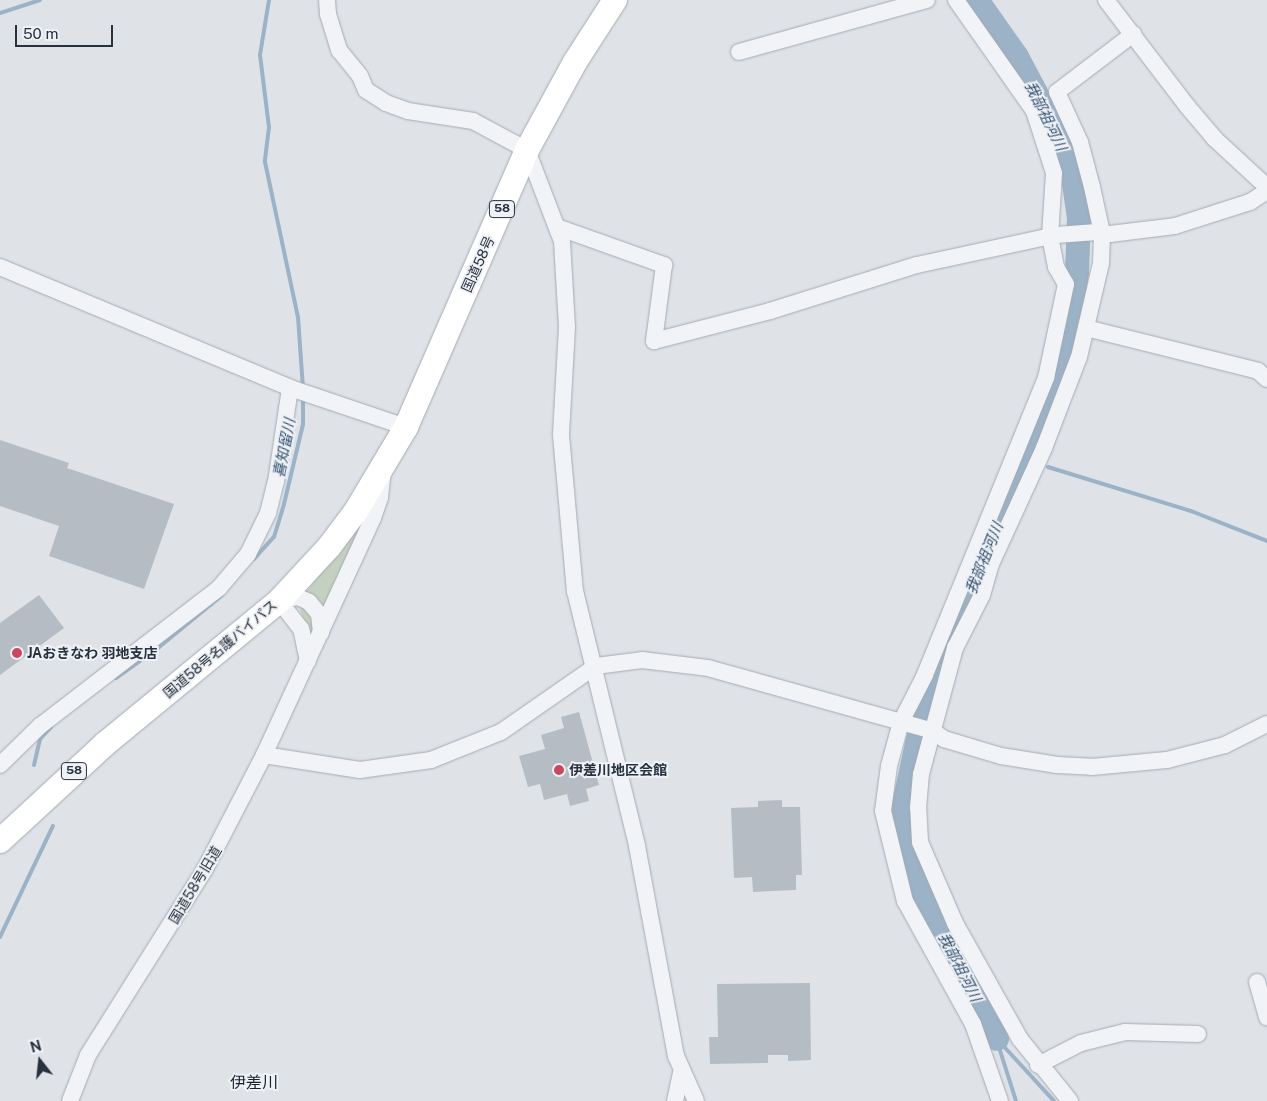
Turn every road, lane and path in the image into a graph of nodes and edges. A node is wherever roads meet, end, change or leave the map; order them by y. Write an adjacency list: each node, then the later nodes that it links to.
1 (327, 0): 8 (street)
2 (614, 0): 8 (highway, 国道58号 / 58)
3 (927, 0): 7 (street)
4 (956, 0): 13 (street)
5 (1106, 0): 6 (street)
6 (1133, 34): 9 (street); 12 (street)
7 (739, 52)
8 (527, 150): 11 (street); 18 (highway, 国道58号 / 58)
9 (1267, 187)
10 (1267, 191): 12 (street)
11 (557, 227): 13 (street); 23 (street)
12 (1100, 232): 13 (street); 15 (street)
13 (1053, 235): 24 (street)
14 (0, 267): 17 (street)
15 (1086, 328): 16 (street); 26 (street)
16 (1267, 379)
17 (292, 388): 18 (street); 28 (street)
18 (406, 427): 19 (highway, 国道58号名護バイパス / 58)
19 (383, 468): 20 (highway, 国道58号名護バイパス / 58); 21 (street, 国道58号旧道)
20 (279, 601): 21 (street); 22 (street); 29 (highway, 国道58号名護バイパス / 58)
21 (321, 634): 22 (street, 国道58号旧道)
22 (308, 662): 27 (street, 国道58号旧道)
23 (596, 666): 24 (street); 27 (street); 34 (street)
24 (904, 723): 26 (street); 38 (street)
25 (1267, 724): 26 (street)
26 (932, 731): 33 (street)
27 (264, 756): 35 (street, 国道58号旧道)
28 (0, 765)
29 (0, 842)
30 (1257, 982): 31 (street)
31 (1267, 1018)
32 (1198, 1034): 33 (street)
33 (1038, 1065): 39 (street)
34 (681, 1073): 36 (street); 37 (street)
35 (70, 1101)
36 (675, 1101)
37 (696, 1101)
38 (1000, 1101)
39 (1070, 1101)

